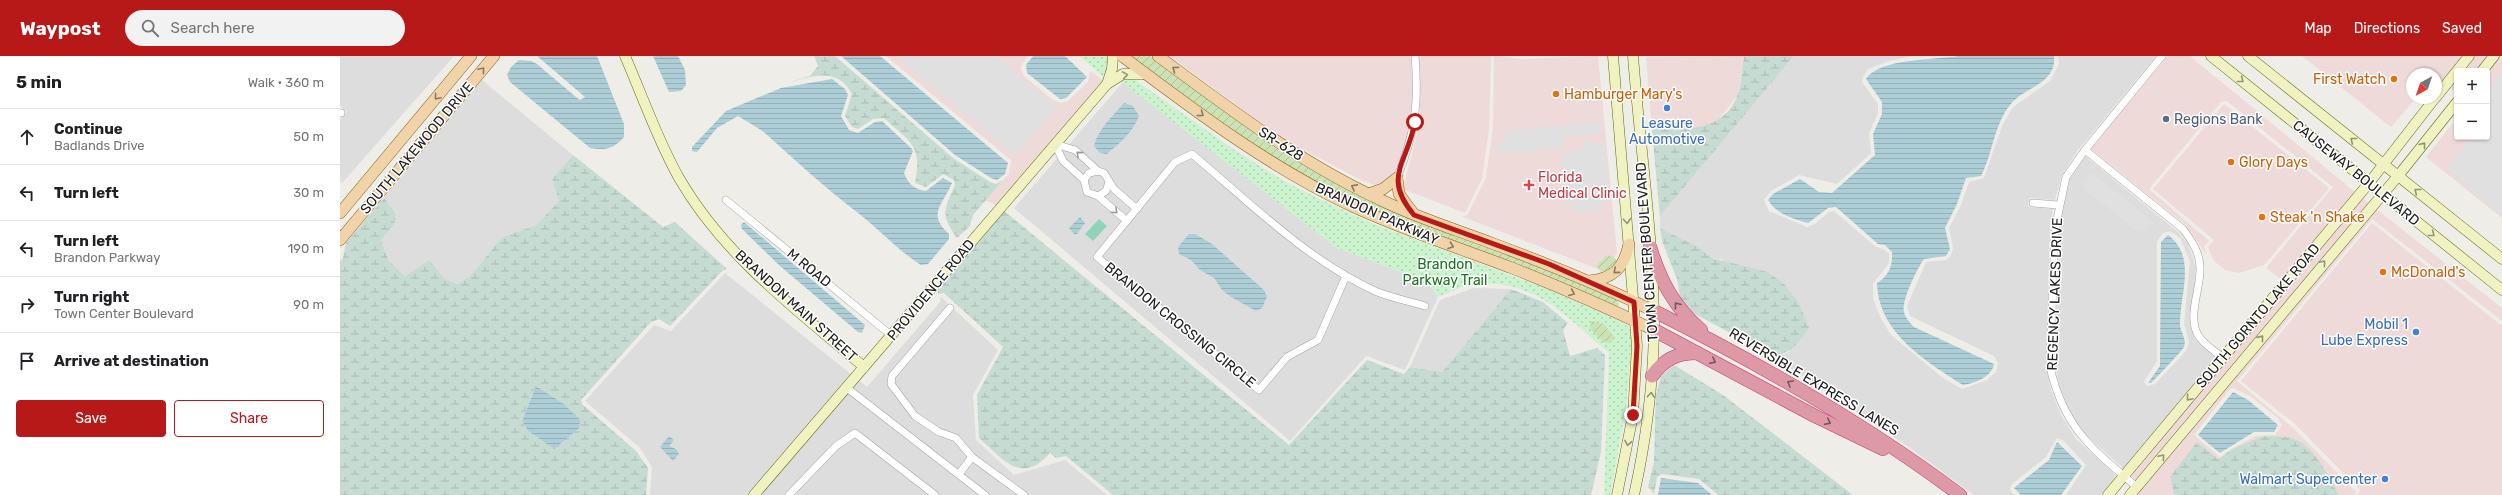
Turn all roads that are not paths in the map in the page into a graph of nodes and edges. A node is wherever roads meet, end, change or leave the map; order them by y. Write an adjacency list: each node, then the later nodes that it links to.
1 (494, 56): 40 (main road, SOUTH LAKEWOOD DRIVE, one-way to 1)
2 (626, 56): 57 (street, BRANDON MAIN STREET)
3 (1113, 56): 17 (street, PROVIDENCE ROAD)
4 (1122, 56): 16 (main road, BRANDON PARKWAY)
5 (1158, 56): 30 (main road, SR-628, one-way to 5)
6 (1415, 56): 26 (street)
7 (1613, 56): 41 (street, TOWN CENTER BOULEVARD, one-way to 41)
8 (1633, 56): 42 (street, TOWN CENTER BOULEVARD)
9 (2162, 56): 22 (street, REGENCY LAKES DRIVE)
10 (2211, 56): 29 (street, CAUSEWAY BOULEVARD, one-way to 29)
11 (2248, 56): 23 (street, CAUSEWAY BOULEVARD, one-way to 11)
12 (2469, 56): 18 (street, SOUTH GORNTO LAKE ROAD)
13 (2494, 56): 15 (street)
14 (467, 58): 37 (main road, SOUTH LAKEWOOD DRIVE, one-way to 37)
15 (2484, 68)
16 (1146, 74): 17 (street, PROVIDENCE ROAD, one-way to 16); 51 (main road, BRANDON PARKWAY, one-way to 51)
17 (1107, 84): 21 (street, PROVIDENCE ROAD)
18 (2442, 90)
19 (2431, 104): 23 (street, SOUTH GORNTO LAKE ROAD)
20 (2455, 104): 25 (street, SOUTH GORNTO LAKE ROAD, one-way to 20)
21 (1055, 144): 24 (street, one-way to 21); 27 (street); 53 (street, PROVIDENCE ROAD)
22 (2085, 150): 35 (street, REGENCY LAKES DRIVE); 56 (street)
23 (2383, 164): 25 (street, CAUSEWAY BOULEVARD); 29 (street, SOUTH GORNTO LAKE ROAD)
24 (1098, 171): 27 (street); 28 (street)
25 (2398, 176): 31 (street, SOUTH GORNTO LAKE ROAD); 43 (street, CAUSEWAY BOULEVARD, one-way to 25)
26 (1397, 178): 30 (main road); 38 (main road)
27 (1084, 180): 32 (street)
28 (1109, 182): 32 (street); 36 (street)
29 (2369, 183): 31 (street, CAUSEWAY BOULEVARD); 56 (street, SOUTH GORNTO LAKE ROAD)
30 (1369, 194): 38 (main road, SR-628)
31 (2382, 194): 46 (street, CAUSEWAY BOULEVARD, one-way to 46); 63 (street, SOUTH GORNTO LAKE ROAD, one-way to 31)
32 (1098, 196): 39 (street, one-way to 39)
33 (726, 200): 53 (street, M ROAD)
34 (2033, 203): 35 (street)
35 (2058, 205): 62 (street, REGENCY LAKES DRIVE)
36 (1137, 209): 39 (street, BRANDON CROSSING CIRCLE); 44 (street, BRANDON CROSSING CIRCLE)
37 (340, 213)
38 (1414, 215): 45 (main road, BRANDON PARKWAY)
39 (1127, 221): 44 (street, BRANDON CROSSING CIRCLE)
40 (340, 240)
41 (1630, 244): 45 (main road, one-way to 45); 47 (street, TOWN CENTER BOULEVARD)
42 (1650, 246): 50 (street, TOWN CENTER BOULEVARD); 54 (highway, one-way to 42)
43 (2502, 259)
44 (1346, 276): 48 (street, BRANDON CROSSING CIRCLE)
45 (1588, 281): 47 (main road, BRANDON PARKWAY)
46 (2502, 290)
47 (1634, 302): 50 (main road, BRANDON PARKWAY); 51 (street, TOWN CENTER BOULEVARD)
48 (1425, 306)
49 (950, 308): 60 (street)
50 (1654, 311): 52 (street, TOWN CENTER BOULEVARD); 54 (highway, REVERSIBLE EXPRESS LANES)
51 (1636, 321): 52 (main road, BRANDON PARKWAY); 70 (street, TOWN CENTER BOULEVARD, one-way to 70)
52 (1654, 330): 55 (highway, REVERSIBLE EXPRESS LANES); 58 (street, TOWN CENTER BOULEVARD)
53 (892, 336): 57 (street, PROVIDENCE ROAD)
54 (1715, 342): 64 (highway, REVERSIBLE EXPRESS LANES, one-way to 54)
55 (1698, 353): 58 (highway); 64 (highway, REVERSIBLE EXPRESS LANES, one-way to 64)
56 (2223, 358): 62 (street, SOUTH GORNTO LAKE ROAD, one-way to 62)
57 (864, 367): 59 (street, PROVIDENCE ROAD)
58 (1652, 376): 71 (street, TOWN CENTER BOULEVARD, one-way to 58)
59 (847, 388): 61 (street); 65 (street, PROVIDENCE ROAD)
60 (972, 456): 61 (street); 69 (street)
61 (959, 474): 68 (street)
62 (2124, 476): 63 (street, REGENCY LAKES DRIVE); 72 (street, SOUTH GORNTO LAKE ROAD)
63 (2137, 487): 73 (street, SOUTH GORNTO LAKE ROAD)
64 (1956, 492)
65 (754, 495)
66 (790, 495): 67 (street)
67 (934, 495)
68 (985, 495)
69 (1024, 495)
70 (1617, 495)
71 (1634, 495)
72 (2108, 495)
73 (2130, 495)

